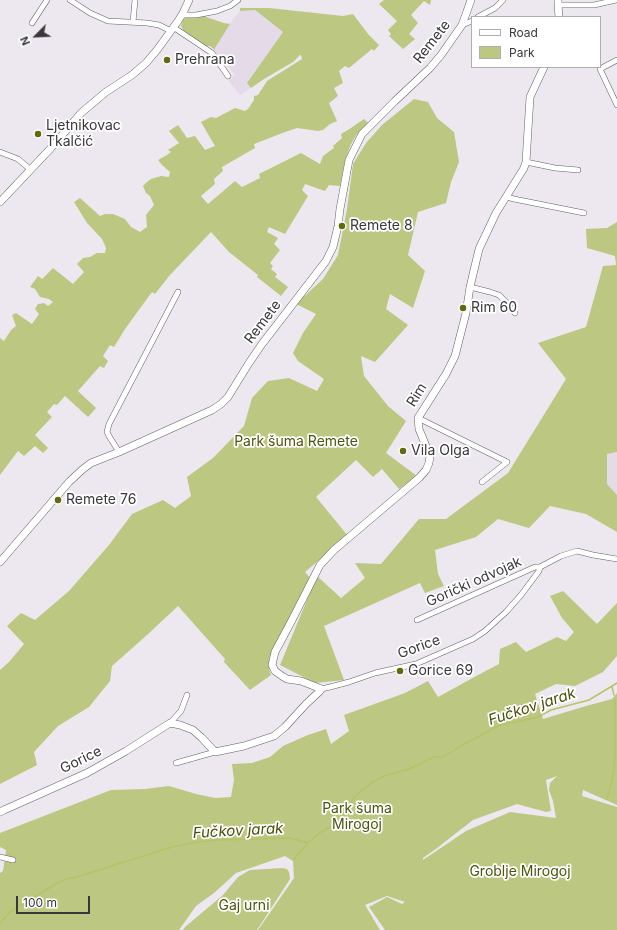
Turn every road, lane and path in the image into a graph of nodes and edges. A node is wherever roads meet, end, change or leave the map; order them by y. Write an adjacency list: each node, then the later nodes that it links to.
1 (47, 0): 15 (street)
2 (70, 0): 14 (street)
3 (135, 0): 14 (street)
4 (189, 0): 10 (street)
5 (238, 0): 10 (street)
6 (471, 0): 16 (street, Remete)
7 (503, 0): 11 (street)
8 (616, 0): 9 (street)
9 (558, 3): 12 (street)
10 (182, 15): 17 (street)
11 (480, 16)
12 (559, 16)
13 (471, 21): 16 (street)
14 (133, 22): 17 (street)
15 (32, 23)
16 (462, 25): 33 (street, Remete)
17 (172, 29): 20 (street); 24 (street)
18 (617, 60): 21 (street)
19 (544, 68): 23 (street, Rim)
20 (228, 76)
21 (617, 105)
22 (0, 152): 24 (street)
23 (526, 162): 25 (street); 26 (street, Rim)
24 (31, 170): 27 (street)
25 (578, 170)
26 (507, 197): 28 (street); 29 (street, Rim)
27 (0, 202)
28 (584, 213)
29 (470, 287): 31 (street); 32 (street, Rim)
30 (178, 292): 33 (street)
31 (515, 313)
32 (418, 418): 34 (street); 39 (street, Rim)
33 (119, 452): 36 (street, Remete)
34 (482, 482)
35 (617, 559): 37 (street, Gorice)
36 (0, 562)
37 (540, 567): 38 (street, Gorički odvojak); 39 (street, Gorice)
38 (417, 620)
39 (321, 689): 42 (street)
40 (186, 695): 41 (street, Gorice)
41 (170, 723): 42 (street); 44 (street, Gorice)
42 (215, 752): 43 (street)
43 (176, 763)
44 (0, 812)
45 (0, 857): 46 (street)
46 (13, 860)

